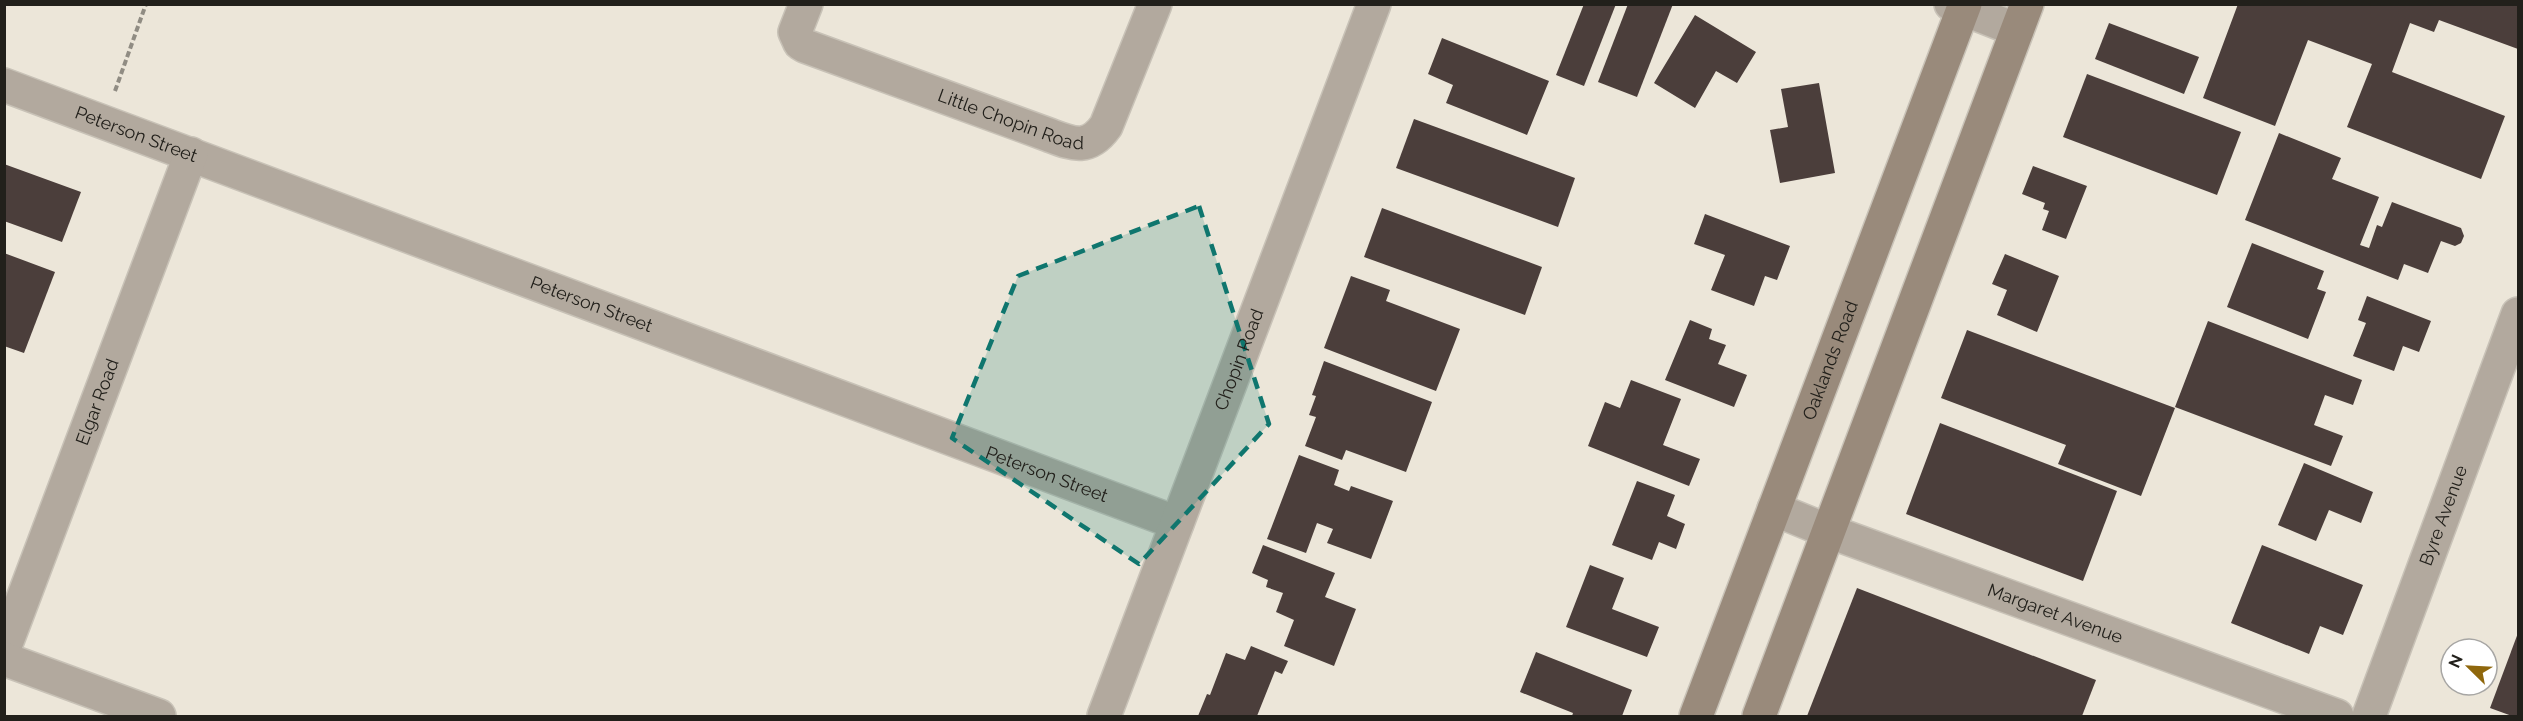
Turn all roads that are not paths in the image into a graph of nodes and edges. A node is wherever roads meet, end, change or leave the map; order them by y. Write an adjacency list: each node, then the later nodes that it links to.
1 (1155, 4): 5 (street, Little Chopin Road)
2 (1374, 4): 10 (street, Chopin Road)
3 (1960, 6): 4 (street); 9 (main road, Oaklands Road)
4 (2022, 17): 11 (main road)
5 (800, 19)
6 (4, 85): 7 (street, Peterson Street)
7 (191, 154): 10 (street, Peterson Street); 12 (street, Elgar Road)
8 (2518, 314): 19 (street, Byre Avenue)
9 (1774, 509): 11 (street, Margaret Avenue); 16 (main road, Oaklands Road)
10 (1177, 523): 15 (street, Chopin Road)
11 (1828, 531): 17 (main road); 18 (street, Margaret Avenue)
12 (4, 649)
13 (4, 659): 14 (street)
14 (159, 717)
15 (1104, 717)
16 (1696, 717)
17 (1758, 717)
18 (2337, 717)
19 (2369, 717)

